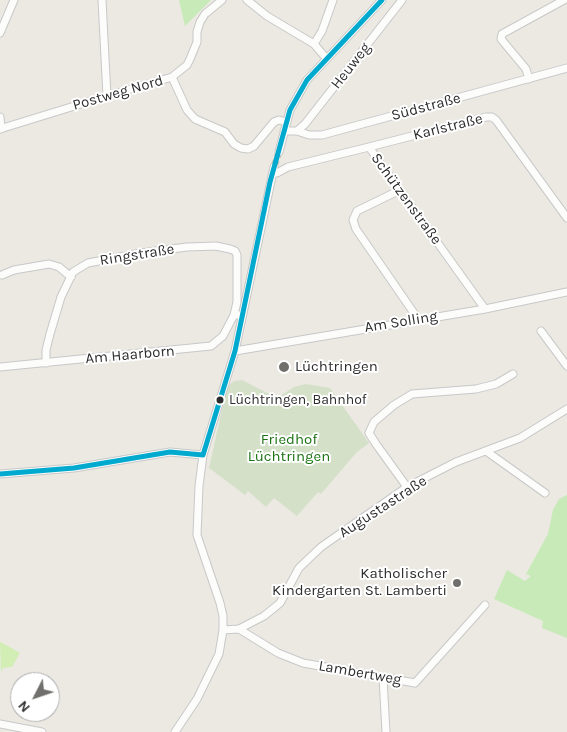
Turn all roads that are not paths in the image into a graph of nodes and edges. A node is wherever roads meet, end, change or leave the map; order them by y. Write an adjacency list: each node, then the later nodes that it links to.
1 (14, 0): 9 (street)
2 (102, 0): 15 (street)
3 (222, 0): 13 (street, Postweg Nord)
4 (247, 0): 10 (street)
5 (333, 0): 10 (street)
6 (382, 0): 11 (street, Heuweg)
7 (402, 0): 20 (street, Heuweg)
8 (564, 0): 14 (street)
9 (0, 33)
10 (314, 44): 11 (street)
11 (326, 58): 17 (street, Heuweg)
12 (567, 68): 14 (street, Südstraße)
13 (172, 78): 15 (street, Postweg Nord); 17 (street)
14 (529, 79): 20 (street, Südstraße)
15 (107, 96): 18 (street, Postweg Nord)
16 (0, 117): 18 (street)
17 (286, 122): 19 (street, Heuweg)
18 (0, 129)
19 (284, 131): 20 (street, Südstraße); 22 (street, Heuweg)
20 (297, 131)
21 (369, 147): 23 (street, Schützenstraße); 24 (street, Karlstraße); 30 (street, Schützenstraße)
22 (279, 152)
23 (400, 190): 28 (street, Schützenstraße); 31 (street)
24 (567, 218)
25 (2, 276): 26 (street)
26 (71, 277): 29 (street, Ringstraße); 34 (street, Ringstraße)
27 (567, 292): 28 (street, Am Solling)
28 (485, 308): 31 (street, Am Solling)
29 (234, 314): 30 (street); 34 (street, Am Haarborn)
30 (243, 315): 33 (street)
31 (418, 320): 33 (street, Am Solling)
32 (541, 331): 35 (street)
33 (235, 351): 40 (street)
34 (46, 363): 36 (street, Am Haarborn)
35 (567, 366)
36 (0, 367)
37 (513, 374): 42 (street)
38 (567, 409): 39 (street, Augustastraße)
39 (486, 451): 42 (street, Augustastraße); 43 (street)
40 (203, 455): 41 (street); 46 (street)
41 (0, 474)
42 (407, 487): 45 (street, Augustastraße)
43 (545, 493)
44 (485, 605): 47 (street, Lambertweg)
45 (239, 629): 46 (street, Augustastraße); 47 (street, Lambertweg)
46 (223, 630): 50 (street)
47 (383, 678): 51 (street)
48 (0, 724): 49 (street)
49 (42, 732)
50 (175, 732)
51 (386, 732)

